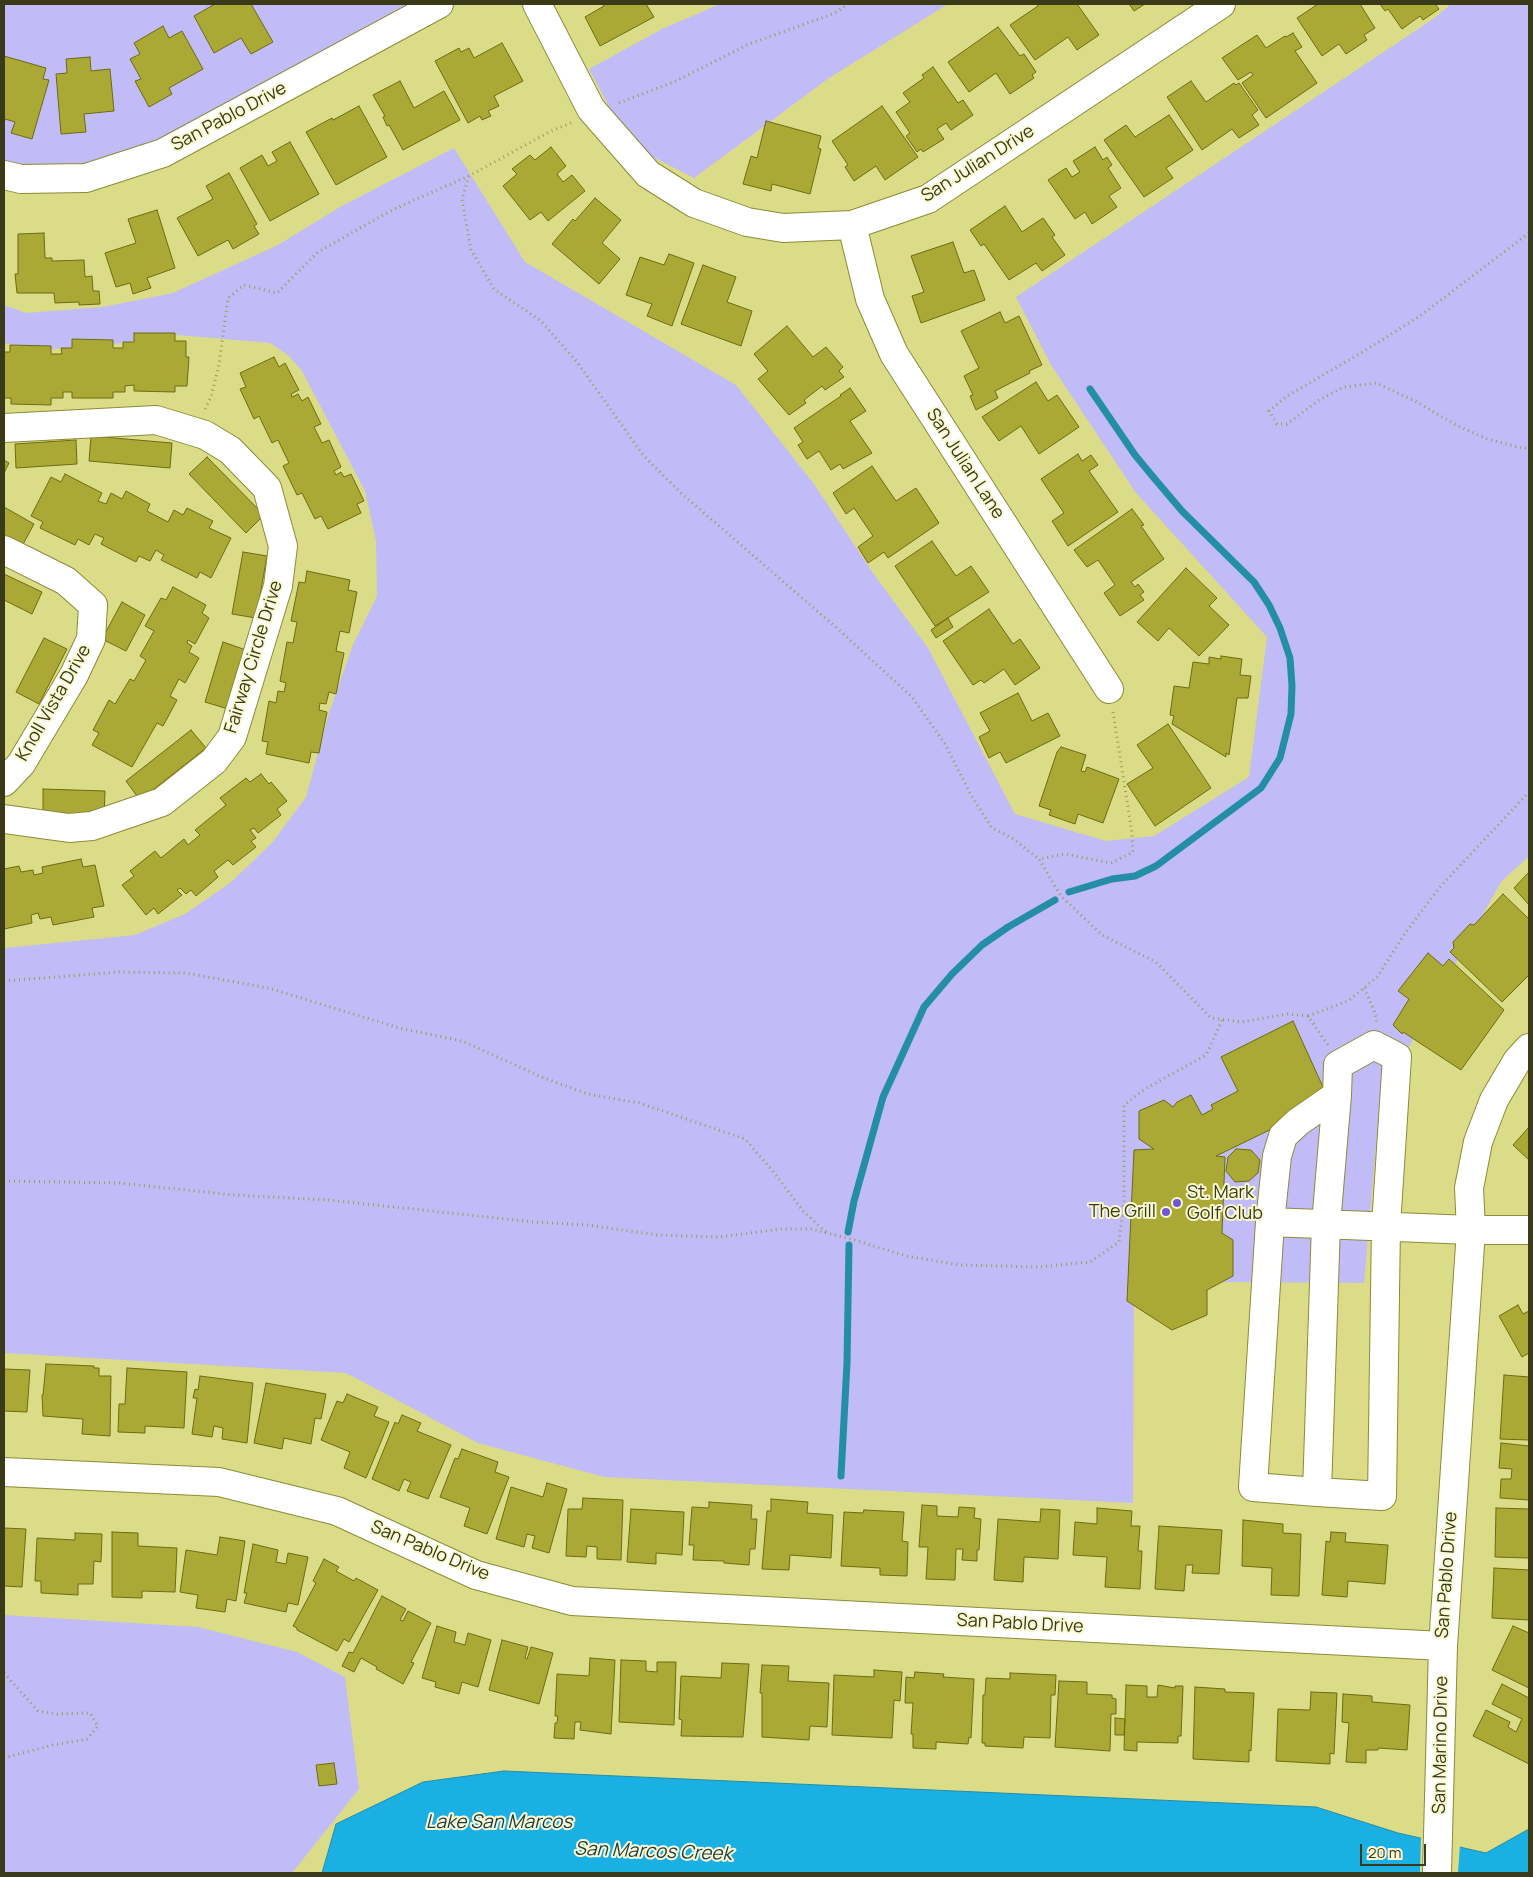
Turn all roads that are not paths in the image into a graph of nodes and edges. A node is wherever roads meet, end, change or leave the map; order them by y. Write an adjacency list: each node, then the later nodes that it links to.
1 (439, 4): 4 (street, San Pablo Drive)
2 (537, 4): 5 (street, San Julian Drive)
3 (1221, 4): 5 (street, San Julian Drive)
4 (4, 175)
5 (852, 225): 8 (street, San Julian Lane)
6 (4, 428): 10 (street, Fairway Circle Drive)
7 (4, 550): 9 (street, Knoll Vista Drive)
8 (1109, 689)
9 (4, 782)
10 (4, 819)
11 (1529, 1048): 16 (street, San Pablo Drive)
12 (1337, 1095): 13 (street); 14 (street); 15 (street)
13 (1270, 1222): 14 (street); 19 (street)
14 (1326, 1224): 15 (street); 19 (street)
15 (1386, 1226): 16 (street); 19 (street)
16 (1471, 1230): 17 (street); 20 (street, San Pablo Drive)
17 (1529, 1230)
18 (4, 1472): 20 (street, San Pablo Drive)
19 (1317, 1492)
20 (1443, 1646): 21 (street, San Marino Drive)
21 (1436, 1873)

